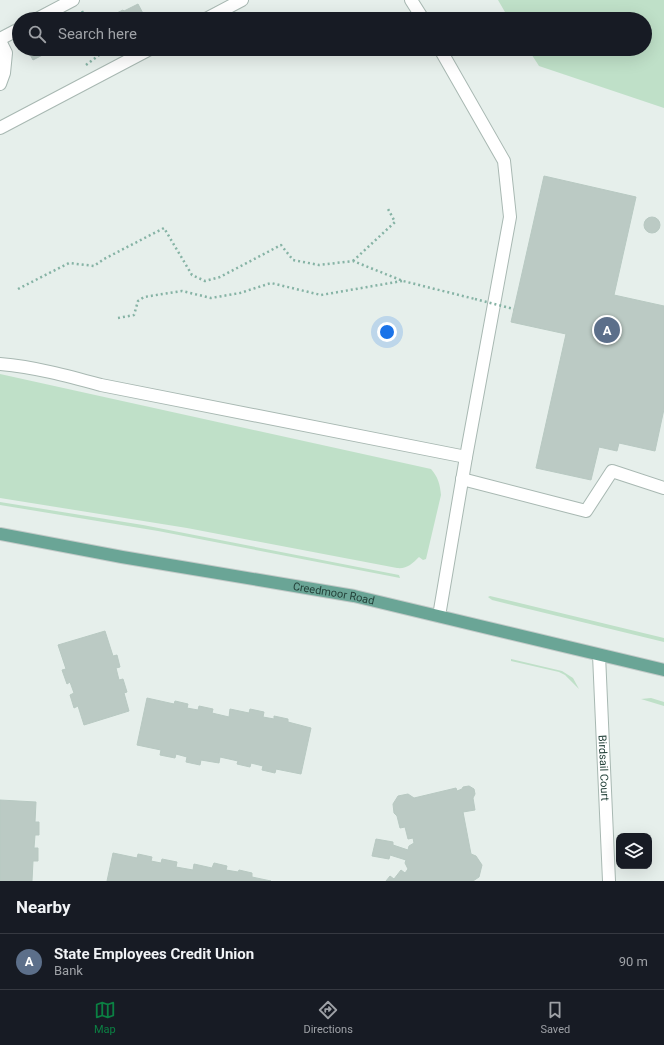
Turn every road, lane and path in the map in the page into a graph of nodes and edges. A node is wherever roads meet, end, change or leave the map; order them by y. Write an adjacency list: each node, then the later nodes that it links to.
1 (73, 0): 4 (street)
2 (242, 0): 5 (street)
3 (411, 0): 6 (street)
4 (50, 12)
5 (219, 12)
6 (419, 12)
7 (12, 33): 8 (street)
8 (0, 40): 11 (street)
9 (137, 56): 12 (street)
10 (444, 56): 20 (street)
11 (0, 84)
12 (0, 128)
13 (387, 207): 14 (path)
14 (353, 261): 15 (path); 16 (path)
15 (403, 281): 17 (path, bridge); 18 (path)
16 (18, 289)
17 (514, 309)
18 (118, 318)
19 (0, 364): 20 (street)
20 (466, 457): 21 (street)
21 (462, 479): 22 (street); 24 (street)
22 (664, 488)
23 (0, 534): 24 (main road, Creedmoor Road)
24 (439, 616): 25 (main road, Creedmoor Road)
25 (599, 654): 26 (main road, Creedmoor Road); 27 (street, Birdsail Court)
26 (664, 670)
27 (609, 881)

